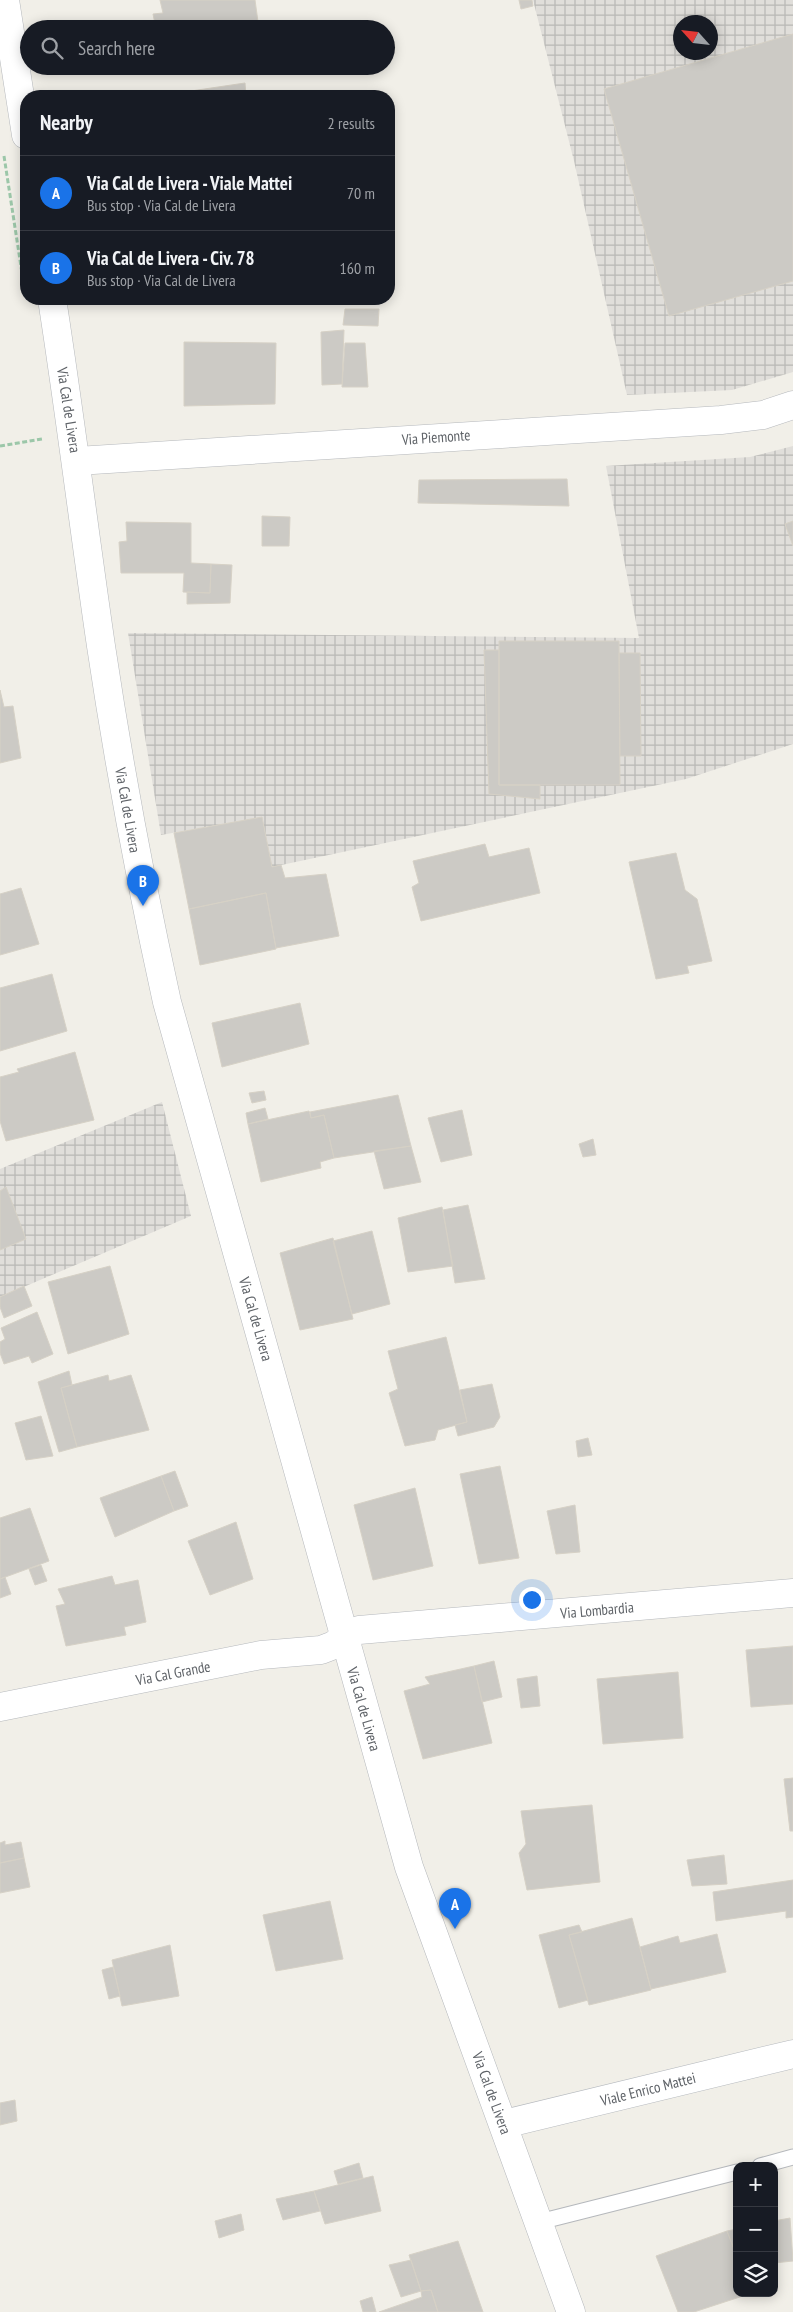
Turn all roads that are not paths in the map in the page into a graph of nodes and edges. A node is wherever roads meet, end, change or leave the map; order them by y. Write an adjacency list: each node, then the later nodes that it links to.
1 (5, 0): 2 (street)
2 (20, 96)
3 (53, 305): 5 (street, Via Cal de Livera)
4 (793, 405): 5 (street, Via Piemonte)
5 (77, 461): 7 (street, Via Cal de Livera)
6 (793, 1593): 7 (street, Via Lombardia)
7 (344, 1637): 8 (street, Via Cal Grande); 10 (street, Via Cal de Livera)
8 (0, 1707)
9 (793, 2054): 10 (street, Viale Enrico Mattei)
10 (504, 2124): 14 (street, Via Cal de Livera)
11 (793, 2158): 12 (lane)
12 (776, 2162)
13 (733, 2173): 14 (lane)
14 (538, 2222): 15 (street, Via Cal de Livera)
15 (571, 2312)

